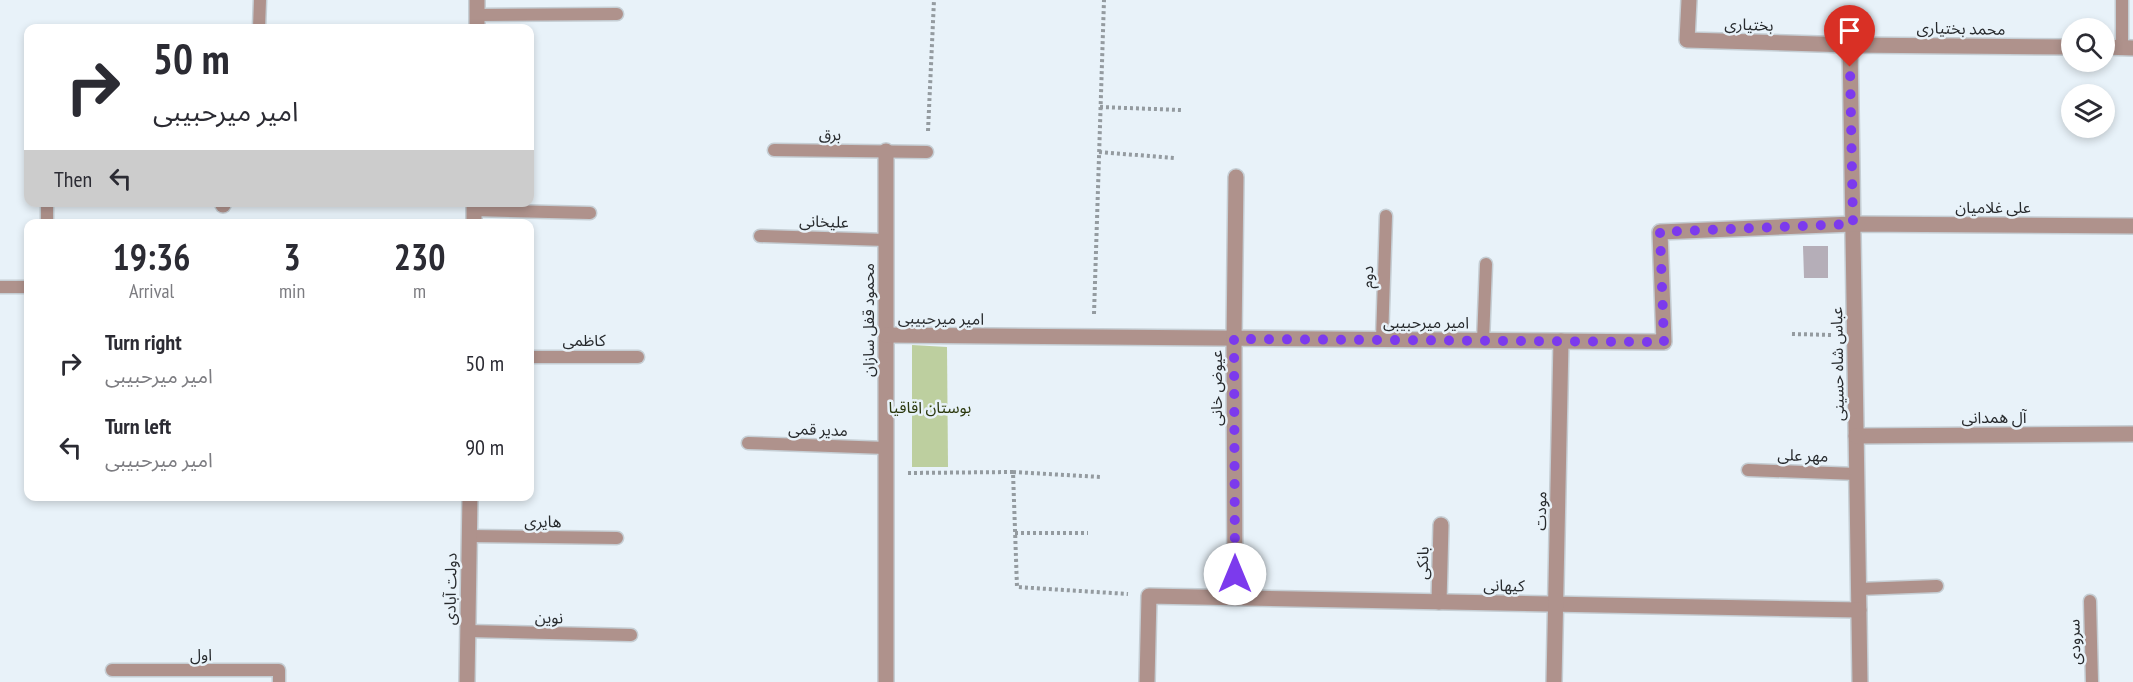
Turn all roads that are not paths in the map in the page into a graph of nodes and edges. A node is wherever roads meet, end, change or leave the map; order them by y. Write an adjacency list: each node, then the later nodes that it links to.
1 (260, 0): 6 (lane)
2 (1689, 0): 7 (street, بختیاری)
3 (2122, 0): 9 (lane)
4 (477, 14): 5 (lane)
5 (616, 14)
6 (259, 24)
7 (1850, 45): 8 (street, محمد بختیاری); 17 (street, عباس شاه حسینی)
8 (2061, 47)
9 (2128, 47)
10 (774, 150): 11 (lane, برق)
11 (886, 151): 12 (lane); 20 (street, محمود قفل سازان)
12 (927, 152)
13 (1236, 177): 25 (street, عیوض خانی)
14 (474, 212): 15 (lane)
15 (590, 213)
16 (1386, 216): 26 (lane, دوم)
17 (1853, 224): 18 (street, علی غلامیان); 28 (street, امیر میرحبیبی); 32 (street, عباس شاه حسینی)
18 (2133, 226)
19 (760, 236): 20 (lane, علیخانی)
20 (886, 240): 24 (street, محمود قفل سازان)
21 (1486, 264): 27 (lane)
22 (0, 287): 23 (lane)
23 (24, 287)
24 (886, 335): 25 (street, امیر میرحبیبی); 34 (street, محمود قفل سازان)
25 (1234, 339): 26 (street, امیر میرحبیبی); 43 (street, عیوض خانی)
26 (1382, 340): 27 (street, امیر میرحبیبی)
27 (1483, 340): 28 (street, امیر میرحبیبی)
28 (1561, 341): 46 (street, مودت)
29 (534, 357): 30 (lane, کاظمی)
30 (638, 357)
31 (2133, 434): 32 (street, آل همدانی)
32 (1856, 436): 36 (street, عباس شاه حسینی)
33 (747, 443): 34 (lane, مدیر قمی)
34 (886, 448): 53 (street, محمود قفل سازان)
35 (1748, 470): 36 (lane, مهر علی)
36 (1857, 474): 42 (street, عباس شاه حسینی)
37 (470, 501): 39 (street, دولت آبادی)
38 (1441, 525): 45 (street, بانکی)
39 (469, 536): 40 (lane, هایری); 48 (street, دولت آبادی)
40 (617, 538)
41 (1937, 586): 42 (lane)
42 (1859, 589): 47 (street, عباس شاه حسینی)
43 (1235, 597): 45 (street, کیهانی); 54 (street, کیهانی)
44 (2090, 601): 57 (lane, سرودی)
45 (1438, 602): 46 (street, کیهانی)
46 (1556, 604): 47 (street, کیهانی); 55 (street, مودت)
47 (1859, 610): 56 (street, عباس شاه حسینی)
48 (468, 632): 49 (lane, نوین); 52 (street, دولت آبادی)
49 (631, 635)
50 (112, 670): 51 (lane, اول)
51 (279, 682)
52 (467, 682)
53 (886, 682)
54 (1147, 682)
55 (1554, 682)
56 (1860, 682)
57 (2092, 682)

